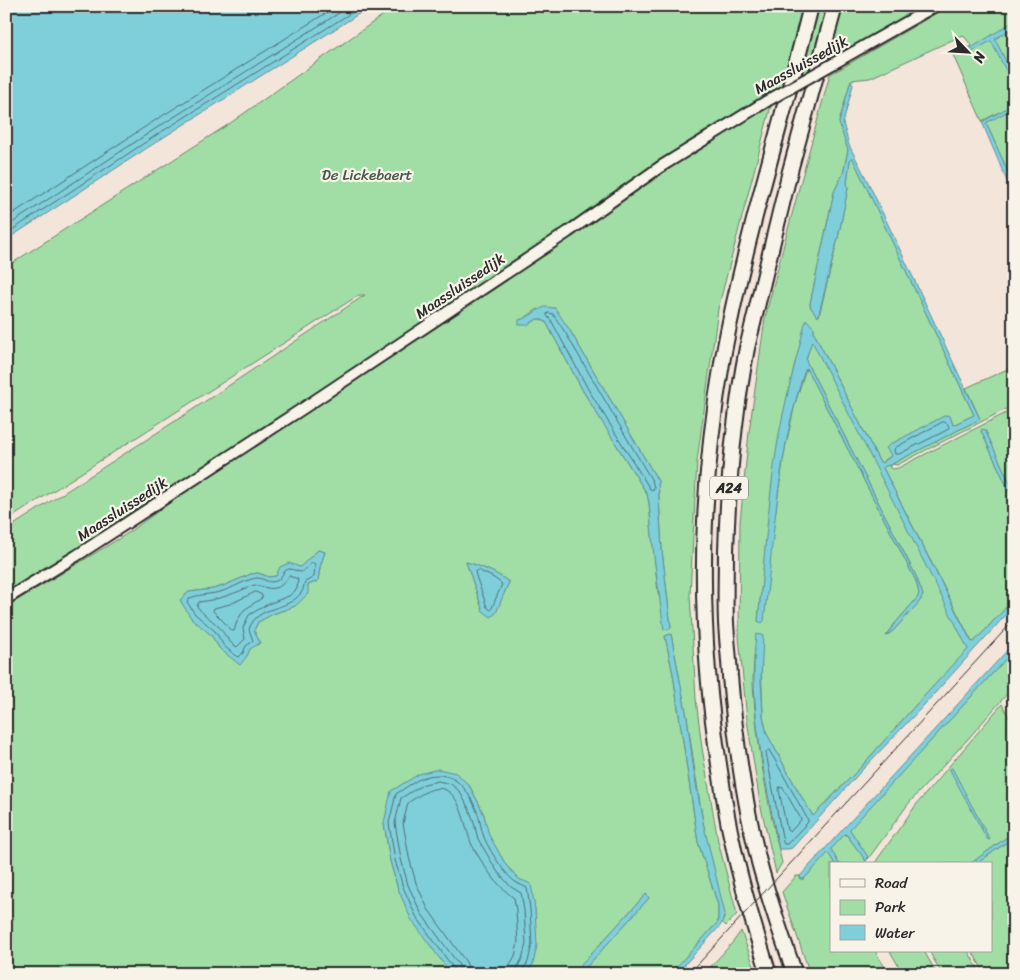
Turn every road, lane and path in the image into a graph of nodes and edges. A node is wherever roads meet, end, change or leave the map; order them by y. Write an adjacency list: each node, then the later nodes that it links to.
1 (811, 6): 5 (highway, A24)
2 (834, 6): 6 (highway, A24)
3 (935, 6): 4 (street, Maassluissedijk, bridge)
4 (6, 598)
5 (769, 974)
6 (795, 974)

